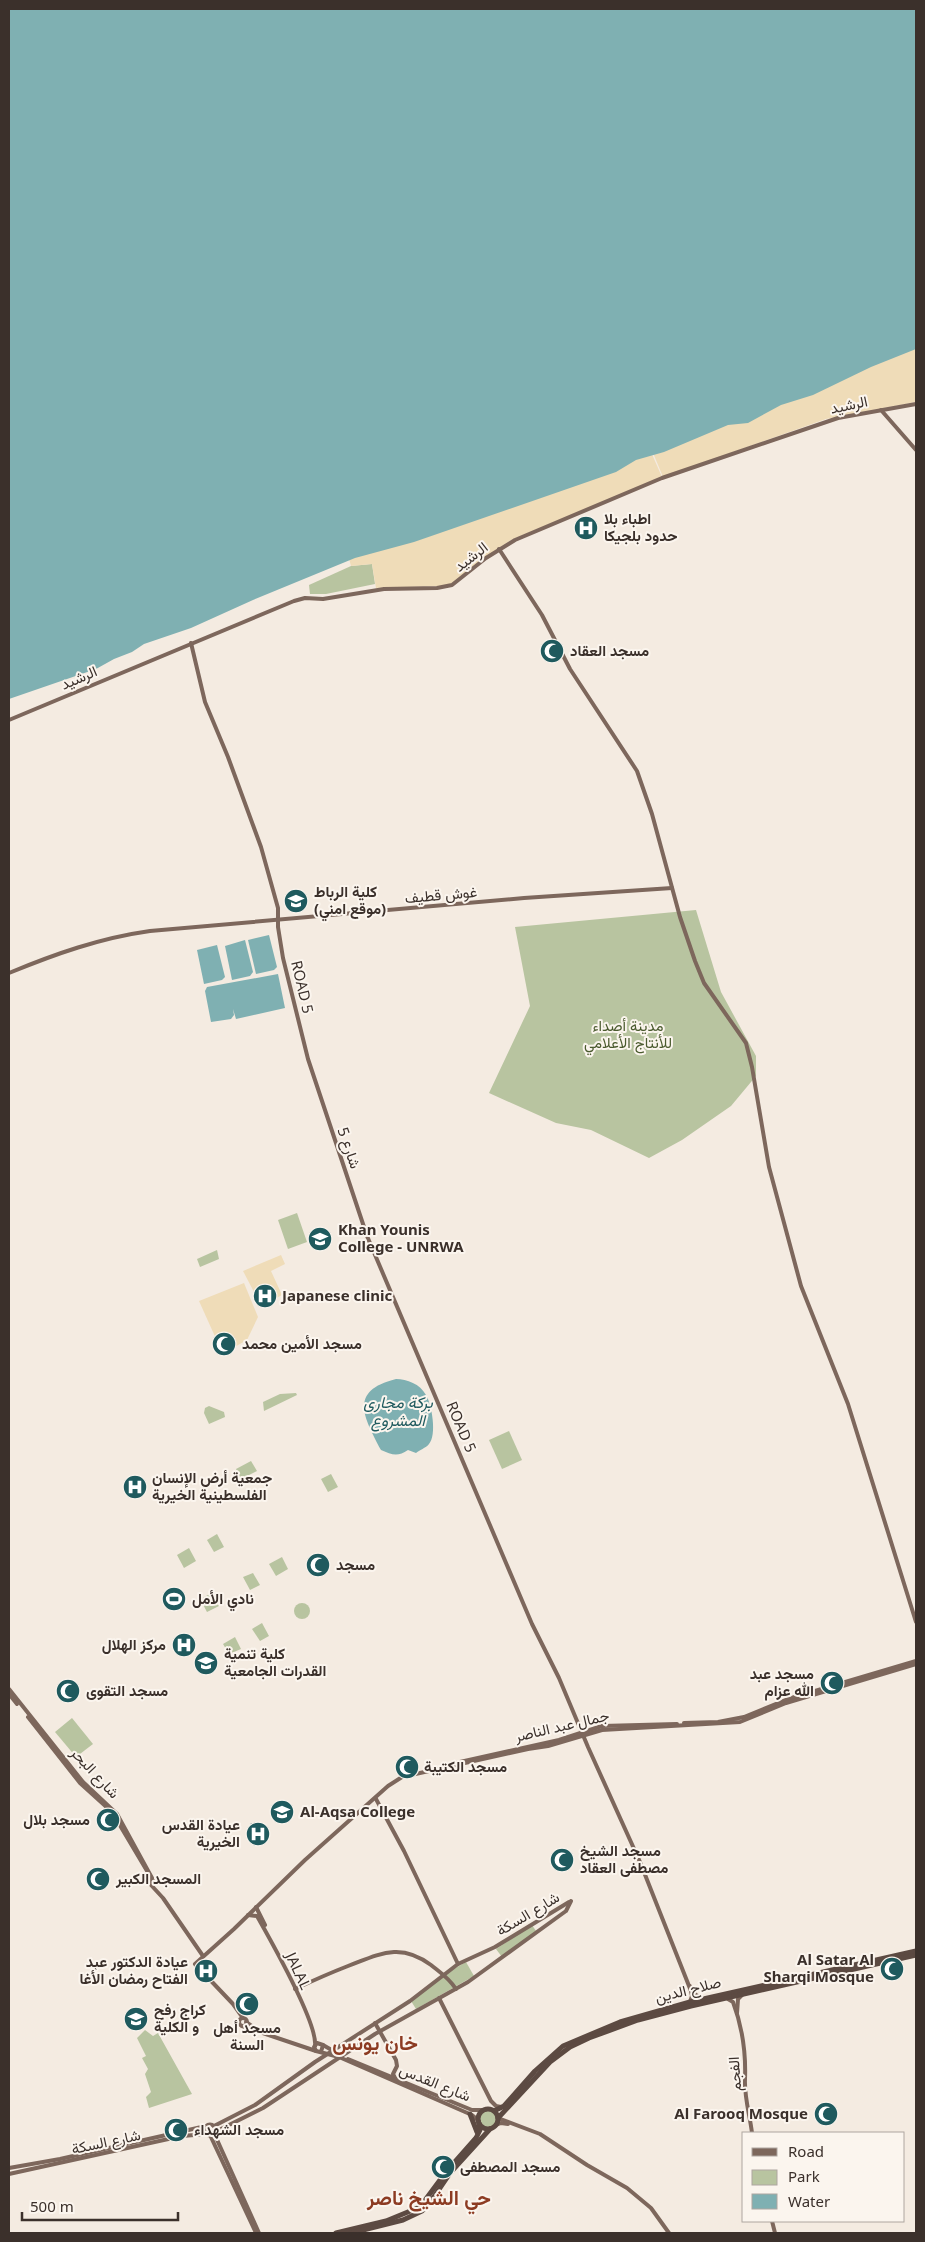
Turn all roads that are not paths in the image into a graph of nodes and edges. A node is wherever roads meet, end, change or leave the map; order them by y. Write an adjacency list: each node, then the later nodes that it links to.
1 (916, 404): 2 (main road, الرشيد)
2 (881, 410): 3 (main road); 4 (main road, الرشيد)
3 (916, 450)
4 (499, 549): 5 (main road, الرشيد); 7 (main road)
5 (191, 643): 6 (main road, الرشيد); 8 (main road)
6 (9, 720)
7 (672, 888): 8 (main road, غوش قطيف); 12 (main road)
8 (279, 920): 9 (main road, غوش قطيف); 10 (main road, ROAD 5)
9 (9, 973)
10 (303, 1042): 11 (main road, شارع 5)
11 (422, 1363): 16 (main road, ROAD 5)
12 (916, 1622)
13 (916, 1663): 16 (main road, جمال عبد الناصر)
14 (9, 1689): 17 (main road, شارع البحر)
15 (9, 1694): 17 (main road, شارع البحر)
16 (582, 1733): 18 (main road, جمال عبد الناصر); 19 (main road, جمال عبد الناصر); 30 (main road, ROAD 5)
17 (64, 1760): 23 (main road, شارع البحر)
18 (376, 1798): 19 (main road, جمال عبد الناصر); 24 (main road)
19 (256, 1906): 20 (main road, جمال عبد الناصر); 31 (main road, JALAL)
20 (248, 1915): 23 (main road, جمال عبد الناصر); 31 (main road, JALAL)
21 (916, 1951): 28 (highway, صلاح الدين)
22 (916, 1955): 28 (highway, صلاح الدين)
23 (203, 1956): 40 (main road, جمال عبد الناصر)
24 (458, 1964): 26 (main road, شارع السكة); 32 (main road, شارع السكة)
25 (433, 1967): 27 (main road); 29 (main road); 31 (main road)
26 (449, 1971): 27 (main road, شارع السكة); 31 (main road)
27 (444, 1975): 29 (main road, شارع السكة); 32 (main road)
28 (815, 1975): 33 (highway, صلاح الدين); 36 (highway, صلاح الدين)
29 (434, 1983): 42 (main road, شارع السكة)
30 (689, 1985): 36 (main road); 37 (main road)
31 (295, 1988): 45 (main road, JALAL); 46 (main road, JALAL)
32 (456, 1989): 35 (main road, شارع السكة)
33 (744, 1994): 34 (highway, صلاح الدين); 38 (main road)
34 (724, 1998): 38 (main road); 39 (highway, صلاح الدين)
35 (437, 1999): 44 (main road, شارع السكة); 51 (main road); 52 (main road)
36 (702, 1999): 37 (highway, صلاح الدين)
37 (690, 2002): 39 (highway, صلاح الدين)
38 (737, 2013): 61 (main road, الفجم)
39 (654, 2014): 51 (highway, صلاح الدين)
40 (243, 2018): 41 (main road); 43 (main road)
41 (246, 2022): 43 (main road); 45 (main road)
42 (373, 2024): 44 (main road); 48 (main road, شارع السكة)
43 (242, 2026): 47 (main road, شارع القدس)
44 (378, 2032): 49 (main road, شارع السكة); 50 (main road)
45 (316, 2044): 46 (main road); 47 (main road, JALAL)
46 (323, 2045): 47 (main road); 48 (main road, شارع القدس)
47 (319, 2051): 48 (main road, شارع القدس)
48 (330, 2052): 49 (main road, شارع القدس); 58 (main road, شارع السكة)
49 (340, 2056): 50 (main road, شارع القدس); 53 (main road, شارع القدس); 62 (main road, شارع السكة)
50 (396, 2080): 52 (main road, شارع القدس)
51 (504, 2109): 52 (highway, صلاح الدين); 54 (highway, صلاح الدين); 56 (main road)
52 (490, 2110): 54 (highway); 55 (highway)
53 (470, 2114): 55 (main road, شارع القدس); 63 (highway)
54 (498, 2118): 56 (main road); 59 (highway)
55 (479, 2122): 60 (highway); 63 (highway)
56 (507, 2122): 71 (main road)
57 (206, 2126): 58 (main road, شارع السكة); 62 (main road); 65 (main road, شارع السكة)
58 (214, 2126): 62 (main road)
59 (496, 2126): 60 (highway); 71 (main road)
60 (490, 2129): 64 (highway)
61 (752, 2132)
62 (212, 2134): 66 (main road, شارع السكة); 68 (main road)
63 (477, 2137): 64 (highway)
64 (462, 2158): 67 (highway)
65 (9, 2168)
66 (9, 2174)
67 (360, 2229): 69 (highway); 70 (highway)
68 (258, 2233)
69 (336, 2233)
70 (351, 2233)
71 (668, 2233)

